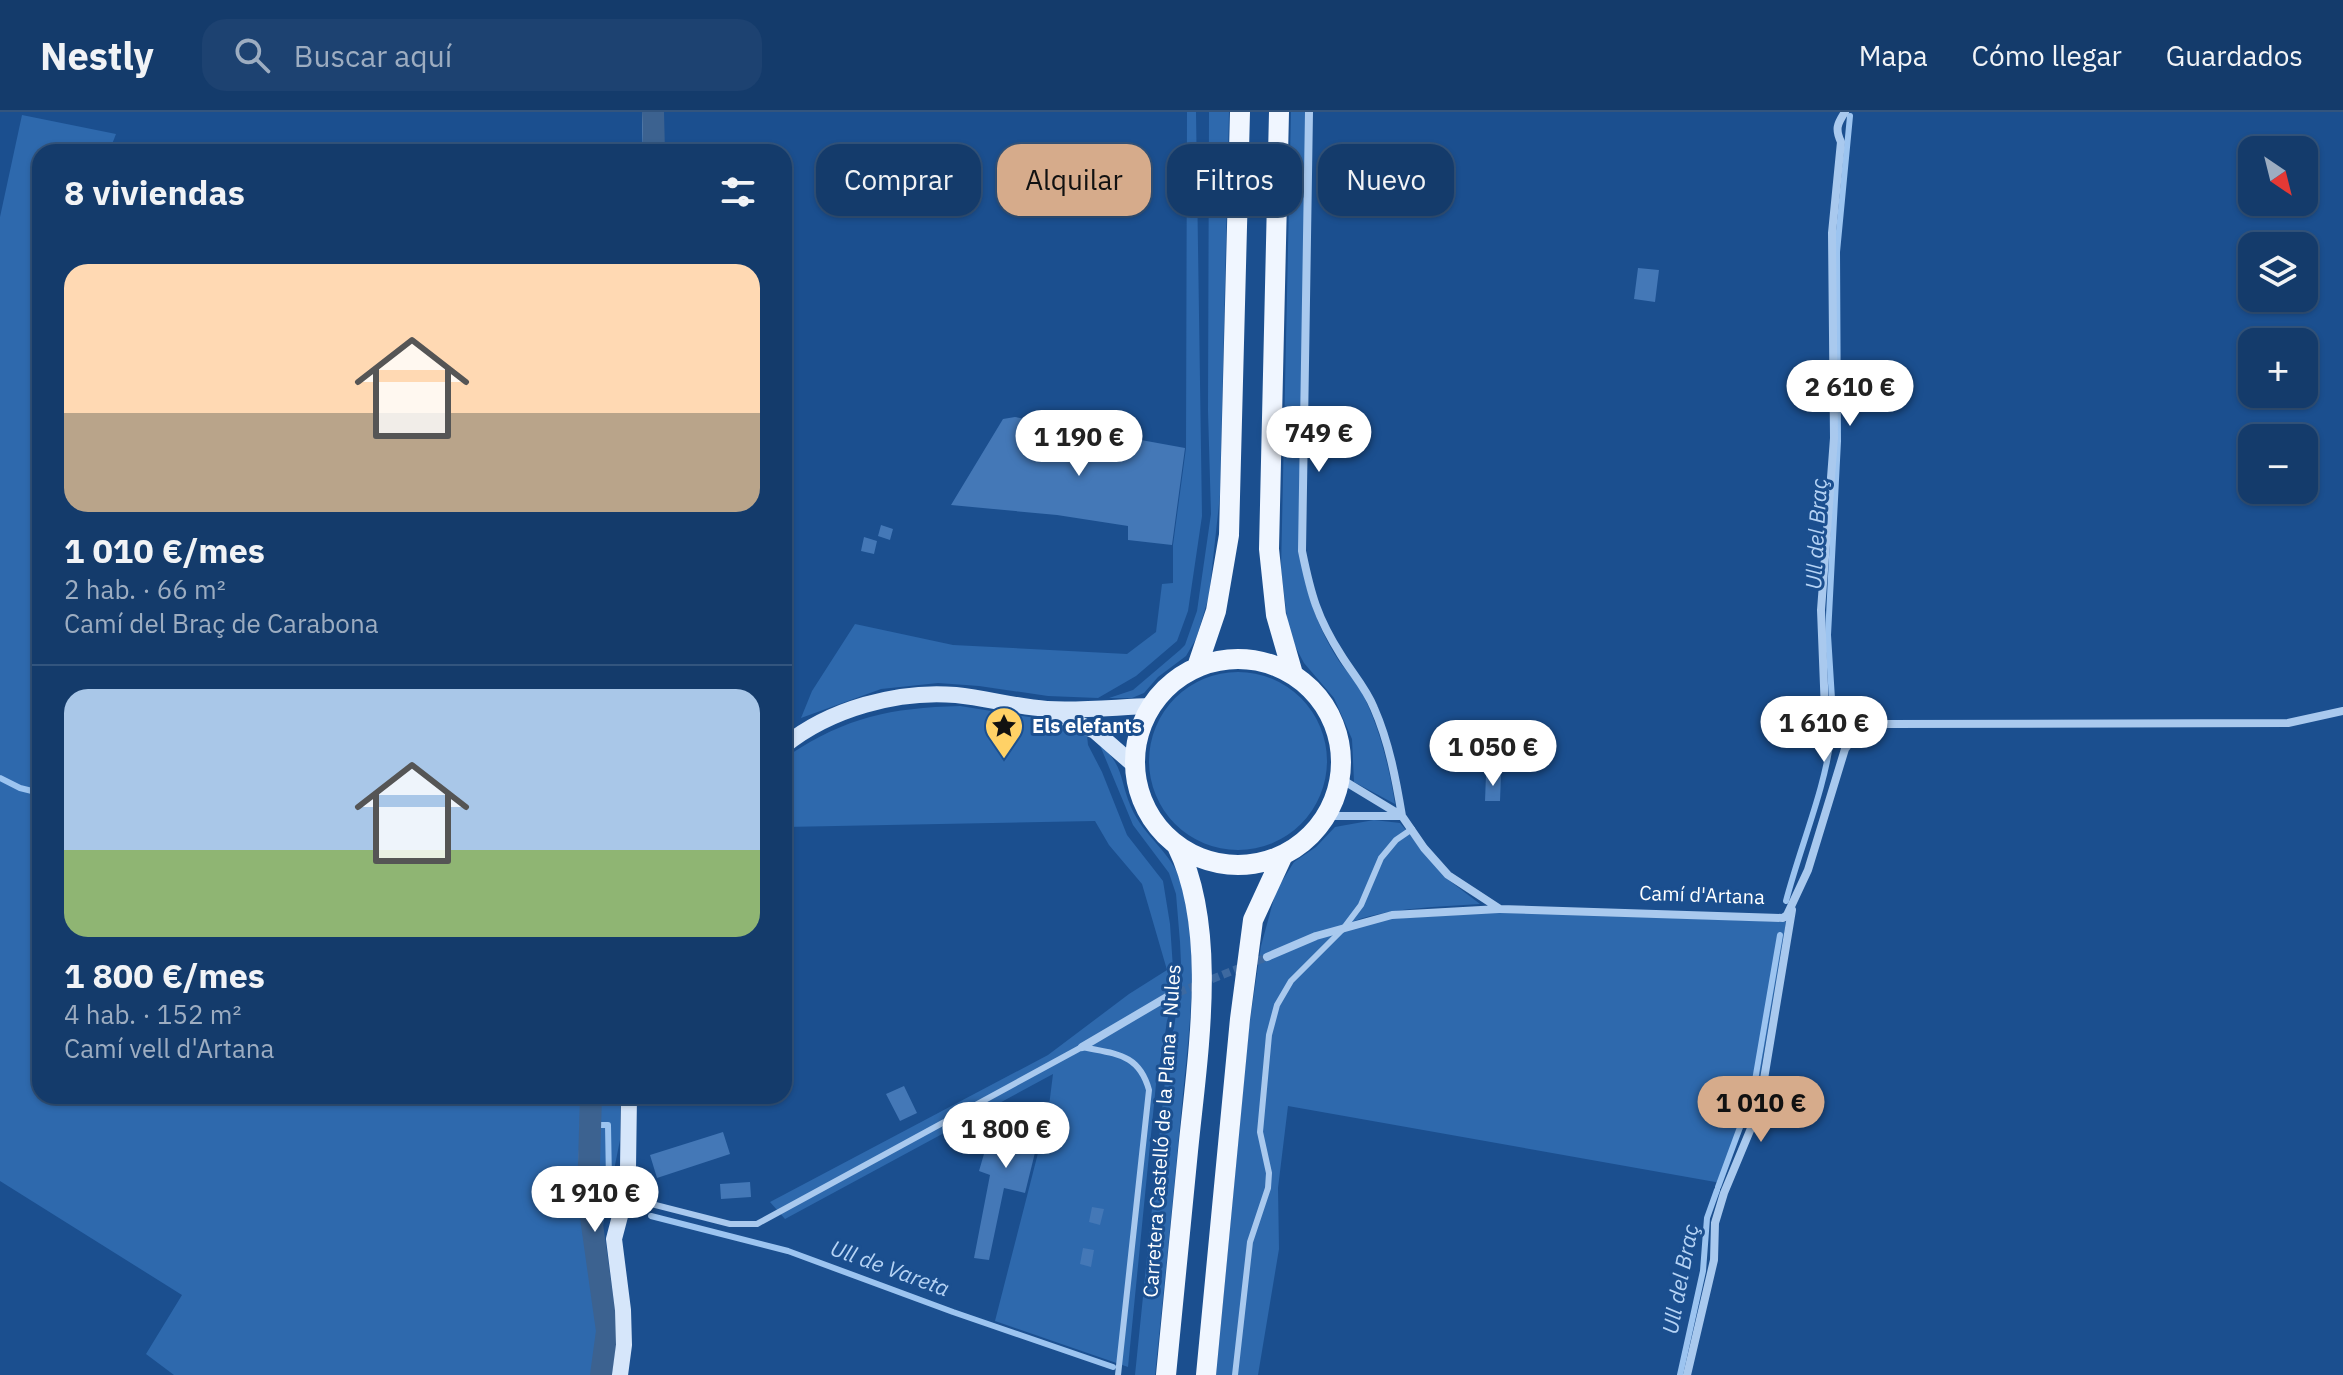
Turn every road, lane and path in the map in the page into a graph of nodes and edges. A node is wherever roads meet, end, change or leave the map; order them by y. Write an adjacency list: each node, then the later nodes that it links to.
1 (1240, 112): 5 (main road)
2 (1279, 112): 6 (main road)
3 (1309, 112): 15 (street)
4 (1845, 112): 10 (street)
5 (1197, 667): 6 (main road); 7 (main road)
6 (1293, 674): 13 (main road)
7 (1151, 706): 8 (street); 12 (main road)
8 (1046, 709): 11 (street); 12 (street)
9 (2343, 711): 10 (street)
10 (1852, 739): 19 (street, Camí d'Artana)
11 (792, 741)
12 (1134, 765): 17 (main road)
13 (1341, 779): 14 (main road); 15 (street)
14 (1326, 816): 15 (street); 18 (main road)
15 (1402, 816): 16 (street)
16 (1412, 829): 20 (street); 21 (lane)
17 (1177, 846): 18 (main road); 29 (main road, Carretera Castelló de la Plana - Nules)
18 (1283, 855): 30 (main road)
19 (1794, 903): 20 (street, Camí d'Artana); 32 (street)
20 (1500, 909): 21 (street)
21 (1343, 929): 22 (street); 31 (lane)
22 (1267, 957)
23 (1167, 997): 24 (street)
24 (1082, 1047): 26 (lane); 28 (lane)
25 (629, 1104): 26 (street)
26 (625, 1197): 27 (street)
27 (620, 1375)
28 (1118, 1375)
29 (1166, 1375)
30 (1206, 1375)
31 (1235, 1375)
32 (1687, 1375)

